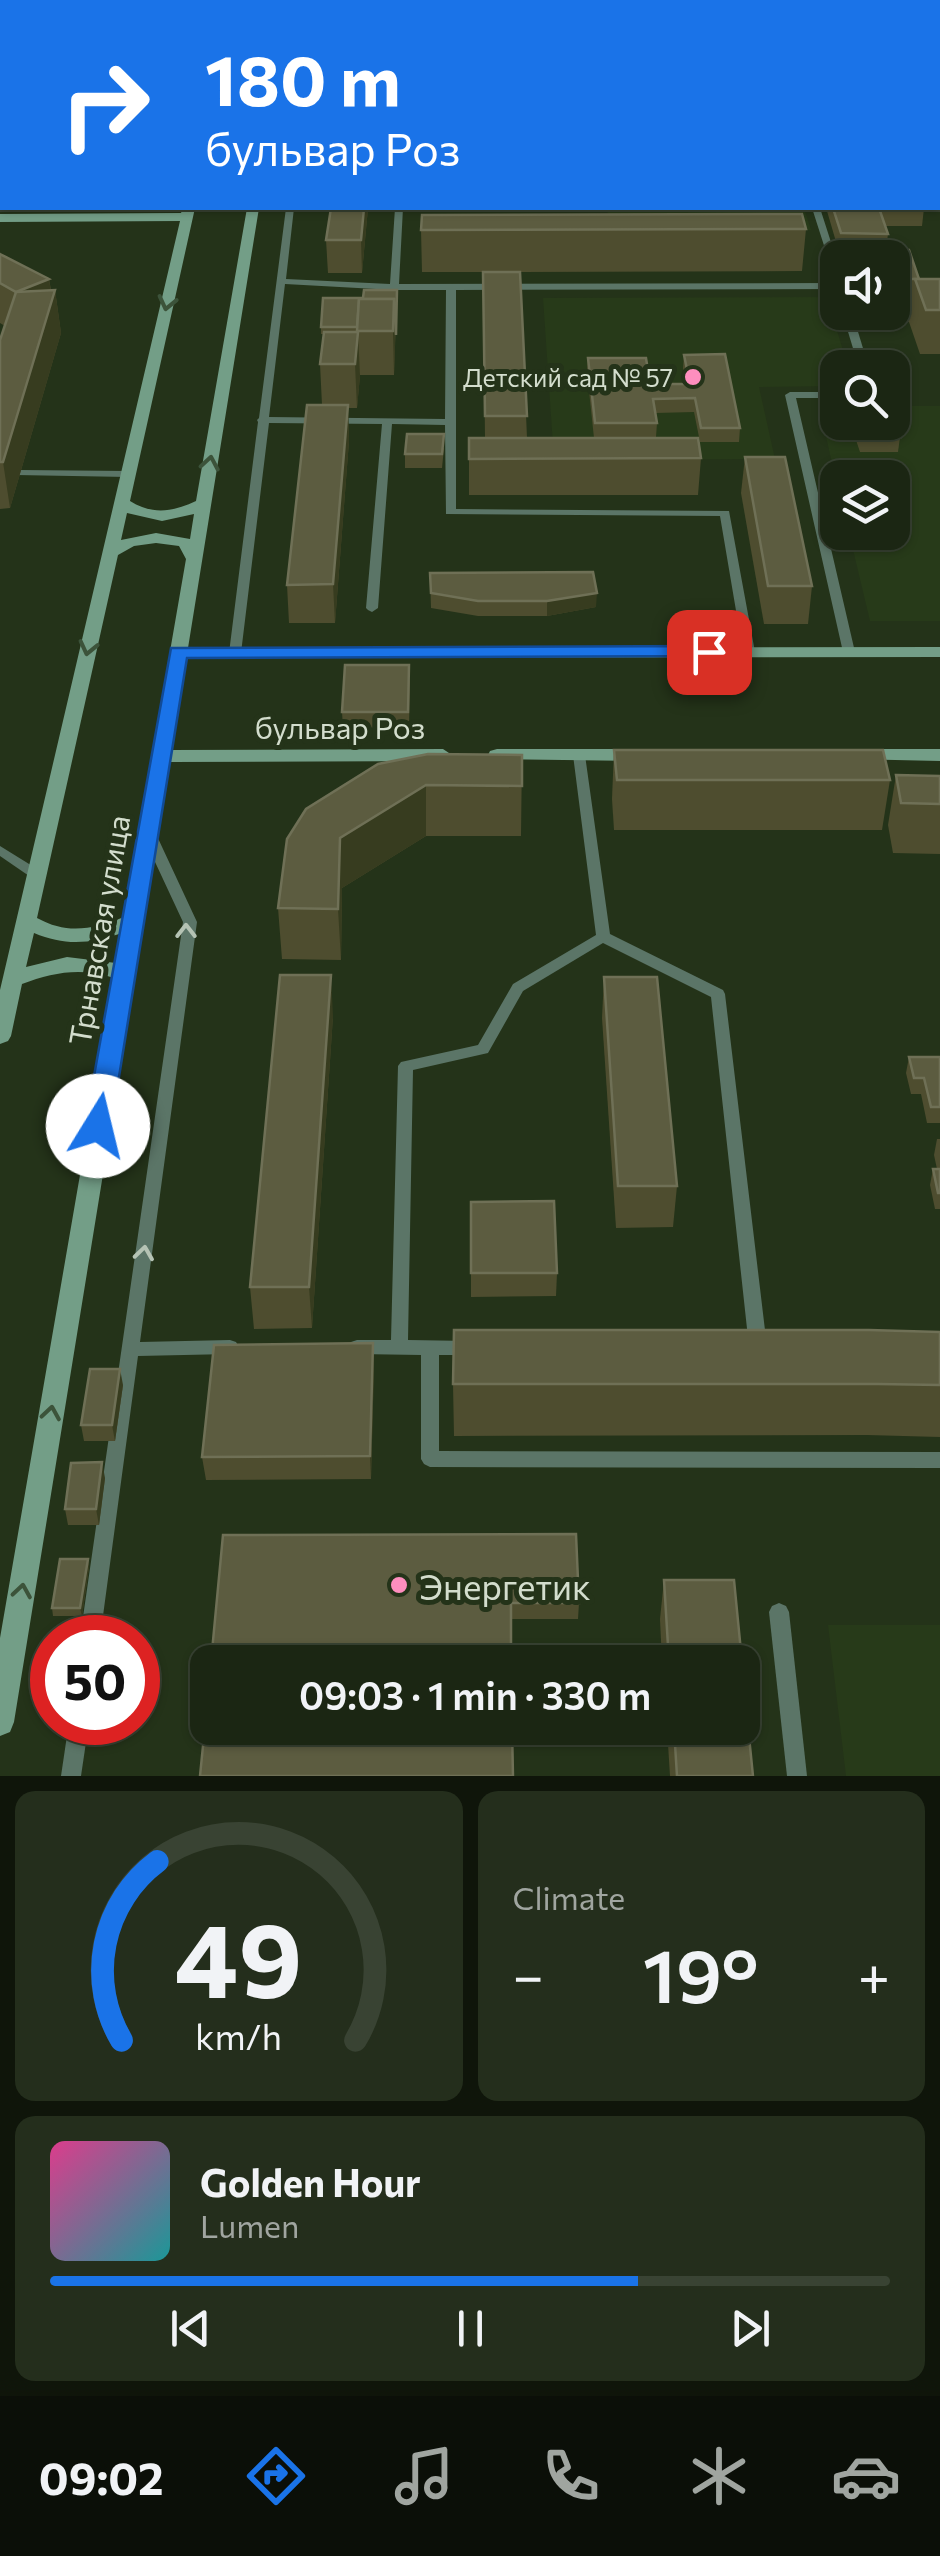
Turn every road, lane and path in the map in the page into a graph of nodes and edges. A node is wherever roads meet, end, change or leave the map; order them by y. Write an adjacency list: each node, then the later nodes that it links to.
1 (620, 0): 2 (street)
2 (784, 0): 3 (street)
3 (940, 0)
4 (253, 210): 22 (main road, Трнавская улица, one-way to 4)
5 (290, 210): 11 (lane)
6 (399, 210): 13 (lane)
7 (817, 210): 10 (lane)
8 (188, 212): 9 (main road); 20 (main road, one-way to 20)
9 (0, 218)
10 (825, 240)
11 (280, 281): 13 (lane); 16 (lane)
12 (820, 284): 14 (lane)
13 (394, 287): 14 (lane)
14 (451, 287): 18 (lane)
15 (820, 395): 28 (lane)
16 (262, 420): 17 (lane); 30 (lane)
17 (387, 421): 18 (lane); 25 (lane)
18 (451, 422): 27 (lane)
19 (20, 473): 20 (lane)
20 (128, 474): 21 (main road)
21 (122, 503): 22 (main road); 23 (main road)
22 (203, 504): 24 (main road, Трнавская улица)
23 (110, 553): 24 (main road); 38 (main road, one-way to 38)
24 (194, 559): 26 (main road, Трнавская улица)
25 (372, 608)
26 (178, 652): 30 (main road); 35 (main road, Трнавская улица)
27 (748, 652): 28 (main road); 30 (main road)
28 (849, 652): 29 (main road)
29 (940, 652)
30 (234, 653)
31 (579, 755): 32 (main road, бульвар Роз); 35 (main road, бульвар Роз); 41 (lane)
32 (655, 755)
33 (845, 755): 34 (main road)
34 (940, 755)
35 (161, 756): 36 (main road, Трнавская улица)
36 (148, 833): 39 (main road, Трнавская улица); 49 (lane, one-way to 36)
37 (0, 850): 38 (lane)
38 (37, 875): 40 (main road)
39 (133, 921): 40 (main road); 42 (main road, Трнавская улица)
40 (27, 922): 43 (main road)
41 (602, 937): 47 (lane); 51 (lane)
42 (123, 973): 43 (main road); 55 (main road, Трнавская улица, one-way to 42)
43 (13, 980): 44 (main road)
44 (0, 1036)
45 (240, 1346): 49 (lane)
46 (339, 1346): 47 (lane)
47 (398, 1346): 48 (lane)
48 (430, 1348): 50 (lane); 52 (lane)
49 (131, 1349): 54 (lane)
50 (488, 1349)
51 (740, 1354)
52 (940, 1460)
53 (779, 1612): 58 (lane)
54 (93, 1615)
55 (0, 1722)
56 (75, 1745): 57 (lane)
57 (71, 1776)
58 (797, 1776)

